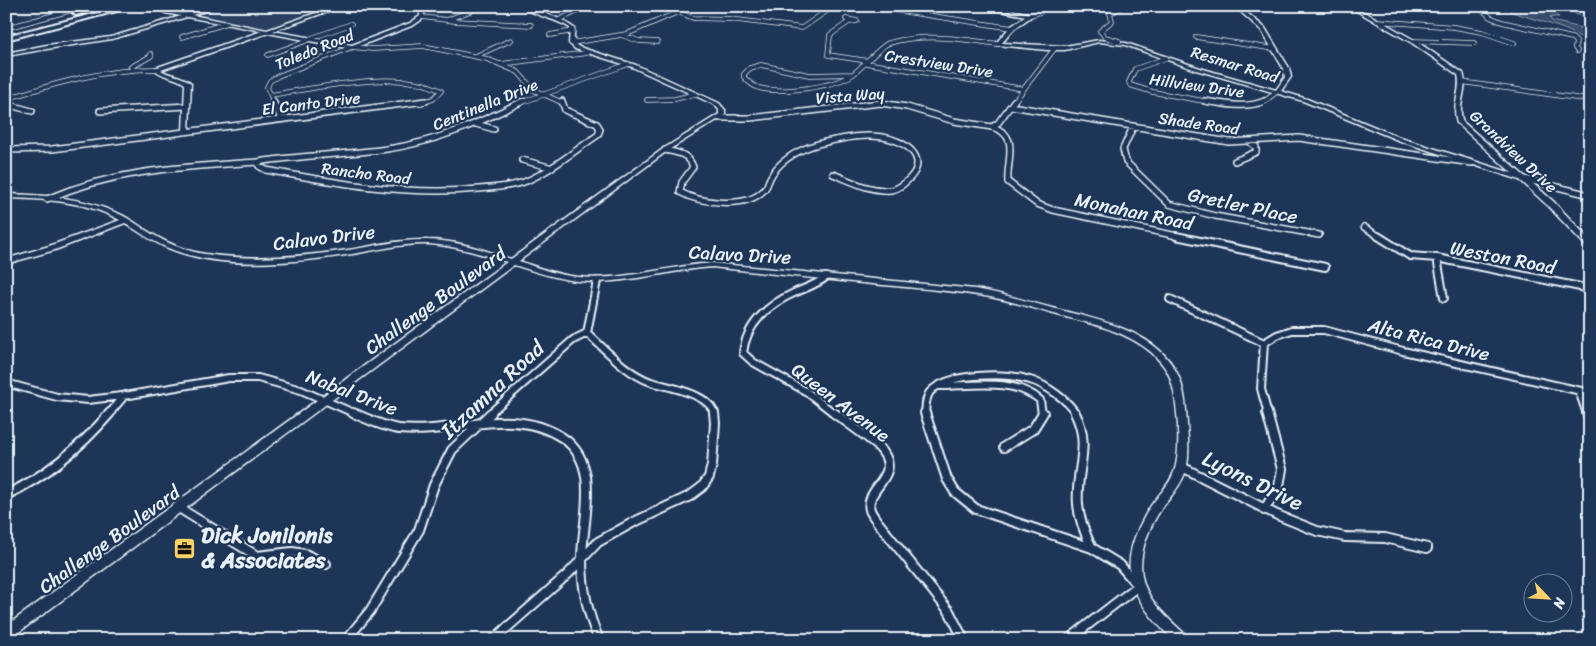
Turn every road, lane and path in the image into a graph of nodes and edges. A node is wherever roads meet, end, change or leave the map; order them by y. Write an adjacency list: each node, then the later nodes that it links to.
1 (87, 6): 39 (street)
2 (102, 6): 39 (highway)
3 (123, 6): 46 (highway)
4 (133, 6): 46 (highway)
5 (162, 6): 28 (street)
6 (219, 6): 28 (street)
7 (341, 6): 40 (street)
8 (426, 6): 29 (street)
9 (523, 6): 31 (street)
10 (588, 6): 31 (street)
11 (682, 6): 25 (street)
12 (844, 6): 25 (street)
13 (867, 6): 38 (street)
14 (982, 6): 27 (street)
15 (1045, 6): 27 (street)
16 (1118, 6): 52 (street)
17 (1176, 6): 22 (street)
18 (1236, 6): 58 (street)
19 (1350, 6): 32 (street)
20 (1480, 6): 59 (street)
21 (1579, 6): 26 (street)
22 (1181, 8)
23 (1590, 9): 26 (street)
24 (473, 10): 30 (street)
25 (678, 12): 43 (street)
26 (1583, 14): 36 (street)
27 (1030, 15): 38 (street)
28 (188, 16): 34 (street); 62 (street)
29 (422, 17): 30 (street); 56 (street, Toledo Road)
30 (447, 20): 37 (street)
31 (559, 20): 41 (street)
32 (1377, 21): 49 (street); 54 (street)
33 (848, 22): 66 (street)
34 (227, 23): 40 (street); 44 (street)
35 (350, 24): 47 (street)
36 (1590, 24)
37 (530, 25)
38 (1012, 28): 55 (street)
39 (8, 30)
40 (268, 31): 47 (street); 70 (street)
41 (573, 31): 42 (street); 50 (street)
42 (550, 35)
43 (621, 35): 50 (street); 51 (street)
44 (182, 37)
45 (1196, 37): 58 (street)
46 (6, 38)
47 (310, 39): 56 (street); 63 (street)
48 (511, 40): 64 (street)
49 (1412, 41): 53 (street); 72 (street)
50 (571, 42): 60 (street)
51 (657, 42)
52 (1116, 42): 57 (street, Resmar Road); 65 (street, Resmar Road)
53 (1474, 43)
54 (1514, 43)
55 (998, 44): 57 (street, Resmar Road); 66 (street, Resmar Road)
56 (352, 47): 64 (street); 78 (street, Toledo Road)
57 (1055, 48): 74 (street)
58 (1275, 49): 73 (street)
59 (1577, 51)
60 (588, 53): 67 (street); 68 (street)
61 (151, 54): 69 (street)
62 (6, 55)
63 (268, 55)
64 (476, 56): 67 (street)
65 (1166, 58): 75 (street, Resmar Road); 75 (street, Hillview Drive)
66 (867, 62): 71 (street, Crestview Drive); 74 (street, Crestview Drive)
67 (501, 64): 76 (street)
68 (628, 64): 76 (street, Centinella Drive); 77 (street)
69 (130, 68): 70 (street); 80 (street)
70 (157, 68): 84 (street)
71 (853, 74): 71 (street, Crestview Drive)
72 (1462, 82): 82 (street); 104 (street, Grandview Drive)
73 (1284, 86): 75 (street); 79 (street)
74 (1024, 89): 85 (street)
75 (1278, 92): 79 (street, Resmar Road)
76 (542, 94): 90 (street, Centinella Drive); 102 (street, Rancho Road)
77 (695, 94): 81 (street); 88 (street)
78 (271, 95): 89 (street, Toledo Road); 89 (street, El Canto Drive)
79 (1292, 95): 101 (street, Resmar Road)
80 (6, 99)
81 (647, 100)
82 (1590, 100)
83 (6, 104): 86 (street)
84 (187, 106): 87 (street); 94 (street)
85 (1011, 106): 91 (street); 92 (street, Shade Road)
86 (32, 111)
87 (100, 111)
88 (719, 118): 91 (street, Vista Way); 97 (street, Challenge Boulevard)
89 (281, 119): 94 (street, El Canto Drive)
90 (476, 124): 93 (street); 100 (street, Centinella Drive)
91 (992, 127): 115 (street, Monahan Road)
92 (1133, 127): 95 (street, Shade Road); 110 (street, Gretler Place)
93 (494, 128)
94 (186, 131): 96 (street, El Canto Drive)
95 (1250, 143): 99 (street); 101 (street, Shade Road)
96 (6, 150)
97 (665, 150): 103 (street); 114 (street, Challenge Boulevard)
98 (522, 160): 102 (street)
99 (1234, 161)
100 (258, 162): 102 (street, Rancho Road); 107 (street)
101 (1472, 163): 104 (street, Resmar Road)
102 (549, 167)
103 (833, 174)
104 (1522, 178): 105 (street, Resmar Road); 111 (street, Grandview Drive)
105 (1590, 195)
106 (6, 196): 107 (street, Calavo Drive)
107 (47, 199): 108 (street, Calavo Drive)
108 (126, 220): 113 (street); 114 (street, Calavo Drive)
109 (1364, 227): 112 (street, Weston Road)
110 (1319, 235)
111 (1590, 245)
112 (1437, 258): 118 (street, Weston Road); 119 (street)
113 (6, 262)
114 (514, 262): 117 (street, Calavo Drive); 128 (street, Challenge Boulevard)
115 (1325, 267)
116 (826, 277): 117 (street, Calavo Drive); 132 (street, Calavo Drive); 145 (street, Queen Avenue)
117 (598, 281): 121 (street)
118 (1590, 289)
119 (1444, 298)
120 (1170, 299): 122 (street)
121 (587, 333): 130 (street, Itzamna Road); 138 (street)
122 (1264, 343): 125 (street, Alta Rica Drive); 135 (street)
123 (6, 383): 127 (street, Nabal Drive)
124 (937, 386): 131 (street); 136 (street); 136 (street)
125 (1579, 391): 126 (street, Alta Rica Drive); 129 (street)
126 (1590, 393)
127 (125, 395): 128 (street, Nabal Drive); 133 (street)
128 (326, 401): 130 (street, Nabal Drive); 134 (street, Challenge Boulevard)
129 (1590, 420)
130 (482, 422): 138 (street, Nabal Drive); 142 (street, Itzamna Road)
131 (1004, 447)
132 (1182, 467): 135 (street, Lyons Drive); 140 (street, Calavo Drive)
133 (6, 495)
134 (179, 508): 139 (street); 141 (street, Challenge Boulevard)
135 (1264, 510): 137 (street, Lyons Drive)
136 (1092, 548): 140 (street)
137 (1426, 548)
138 (582, 560): 143 (street); 144 (street, Nabal Drive)
139 (326, 564)
140 (1138, 586): 146 (street); 147 (street)
141 (6, 634)
142 (346, 640)
143 (494, 640)
144 (599, 640)
145 (964, 640)
146 (1068, 640)
147 (1182, 640)

